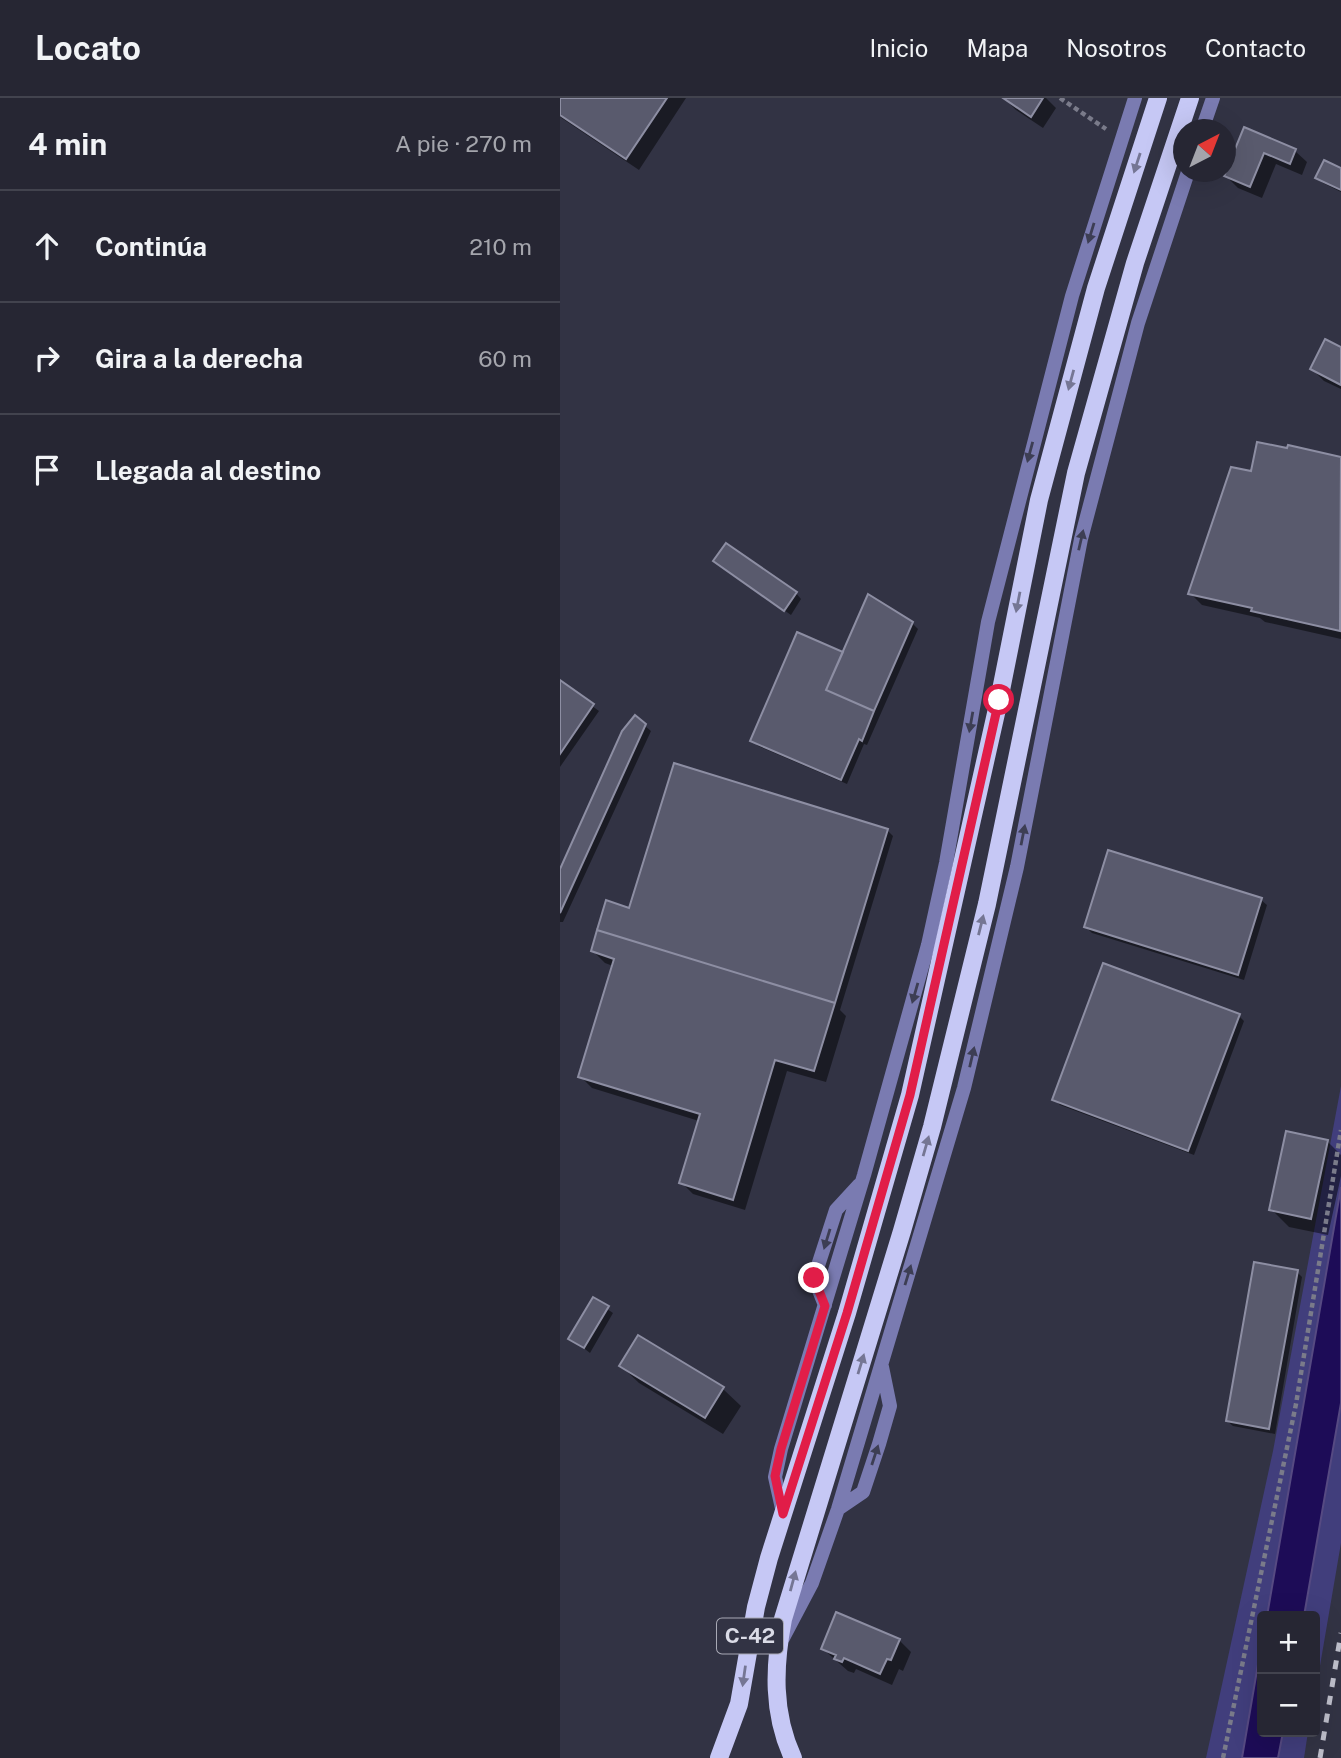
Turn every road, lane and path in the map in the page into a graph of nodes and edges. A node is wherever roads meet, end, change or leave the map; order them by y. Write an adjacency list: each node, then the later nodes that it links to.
1 (1060, 98): 7 (path)
2 (1135, 98): 7 (lane)
3 (1158, 98): 10 (main road, C-42, one-way to 10)
4 (1190, 98): 11 (main road, C-42, one-way to 4)
5 (1213, 98): 6 (lane)
6 (1206, 119)
7 (1121, 139): 10 (lane, one-way to 10)
8 (1185, 182): 11 (lane, one-way to 8)
9 (1341, 1130): 14 (path)
10 (783, 1514): 12 (main road, C-42, one-way to 12)
11 (777, 1647): 13 (main road, C-42)
12 (719, 1758)
13 (793, 1758)
14 (1223, 1758)

